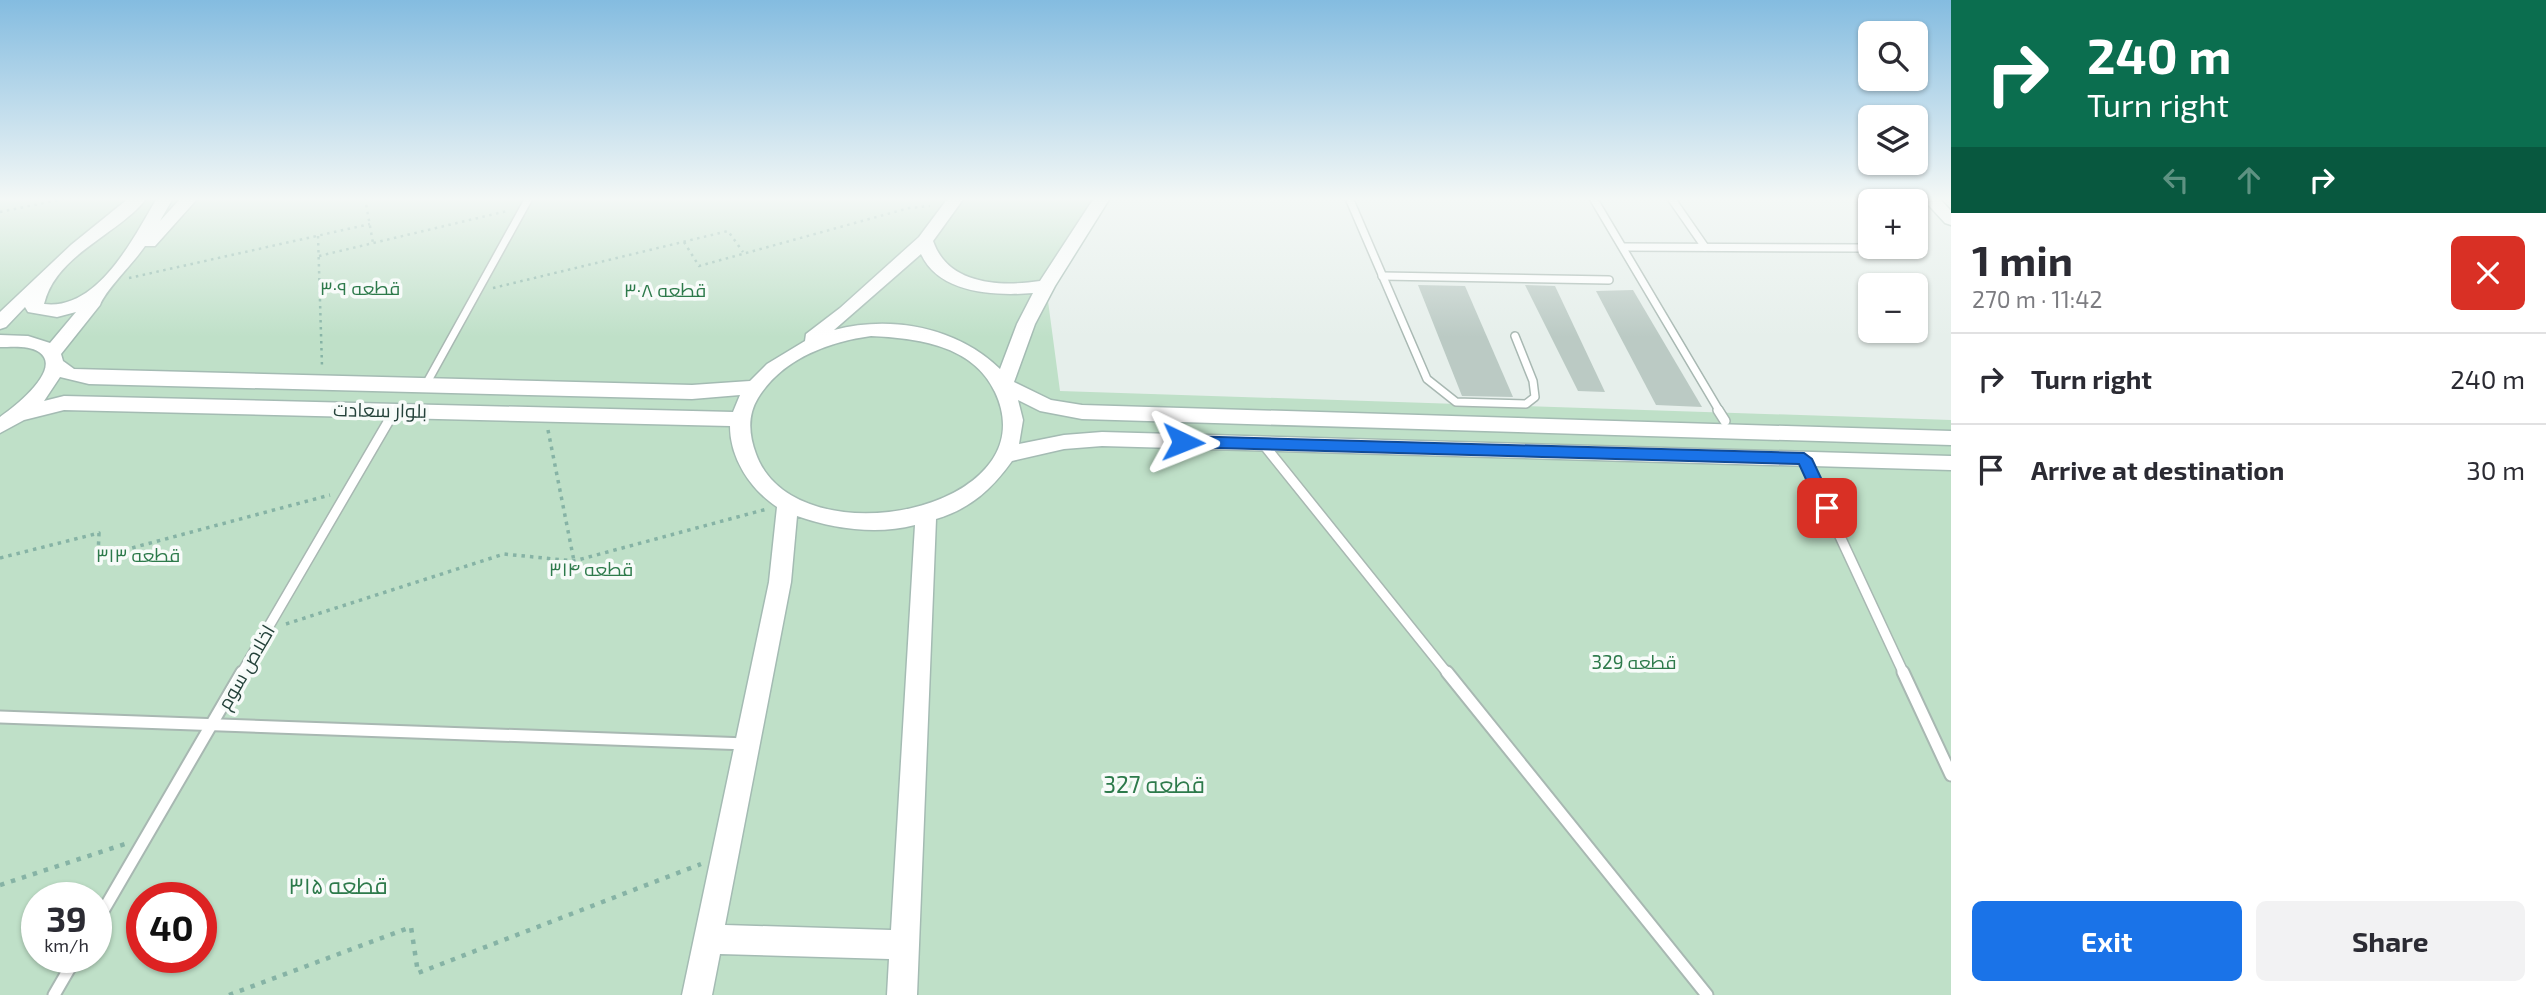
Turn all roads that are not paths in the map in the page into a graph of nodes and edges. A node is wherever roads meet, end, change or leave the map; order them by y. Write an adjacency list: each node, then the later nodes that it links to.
1 (75, 244): 15 (street)
2 (82, 244): 15 (street)
3 (135, 244): 18 (street)
4 (146, 244): 18 (street)
5 (504, 244): 26 (lane)
6 (920, 244): 23 (street)
7 (927, 244): 19 (street)
8 (1072, 244): 19 (street)
9 (1369, 244): 16 (lane)
10 (1622, 244): 12 (lane)
11 (1703, 244): 13 (lane)
12 (1624, 247): 13 (lane); 31 (lane)
13 (1705, 247): 14 (lane)
14 (1858, 248)
15 (50, 271): 18 (street); 20 (street)
16 (1382, 276): 17 (lane); 21 (lane)
17 (1609, 280)
18 (110, 282): 24 (street)
19 (1046, 286): 25 (street)
20 (0, 323)
21 (1515, 336)
22 (0, 341): 24 (street, بلوار سعادت)
23 (794, 352): 25 (street); 27 (street)
24 (53, 359): 26 (street, بلوار سعادت); 29 (street)
25 (1003, 385): 33 (street); 35 (street)
26 (425, 386): 27 (street, بلوار سعادت)
27 (754, 387): 30 (street)
28 (395, 411): 29 (street, بلوار سعادت); 30 (street, بلوار سعادت); 41 (lane, اخلاص سوم)
29 (20, 414): 32 (street)
30 (740, 419): 38 (street)
31 (1725, 421)
32 (0, 426)
33 (1951, 438)
34 (1265, 445): 35 (street); 36 (street); 51 (lane)
35 (1004, 455): 39 (street)
36 (1804, 459): 37 (street); 43 (lane)
37 (1951, 463)
38 (788, 504): 39 (street); 42 (street)
39 (926, 514): 46 (street)
40 (0, 717): 41 (lane)
41 (212, 725): 42 (lane); 44 (lane, اخلاص سوم)
42 (747, 744): 45 (street)
43 (1951, 775)
44 (112, 896)
45 (708, 939): 46 (street); 49 (street)
46 (905, 946): 50 (street)
47 (67, 973): 48 (lane)
48 (54, 995)
49 (697, 995)
50 (902, 995)
51 (1707, 995)

